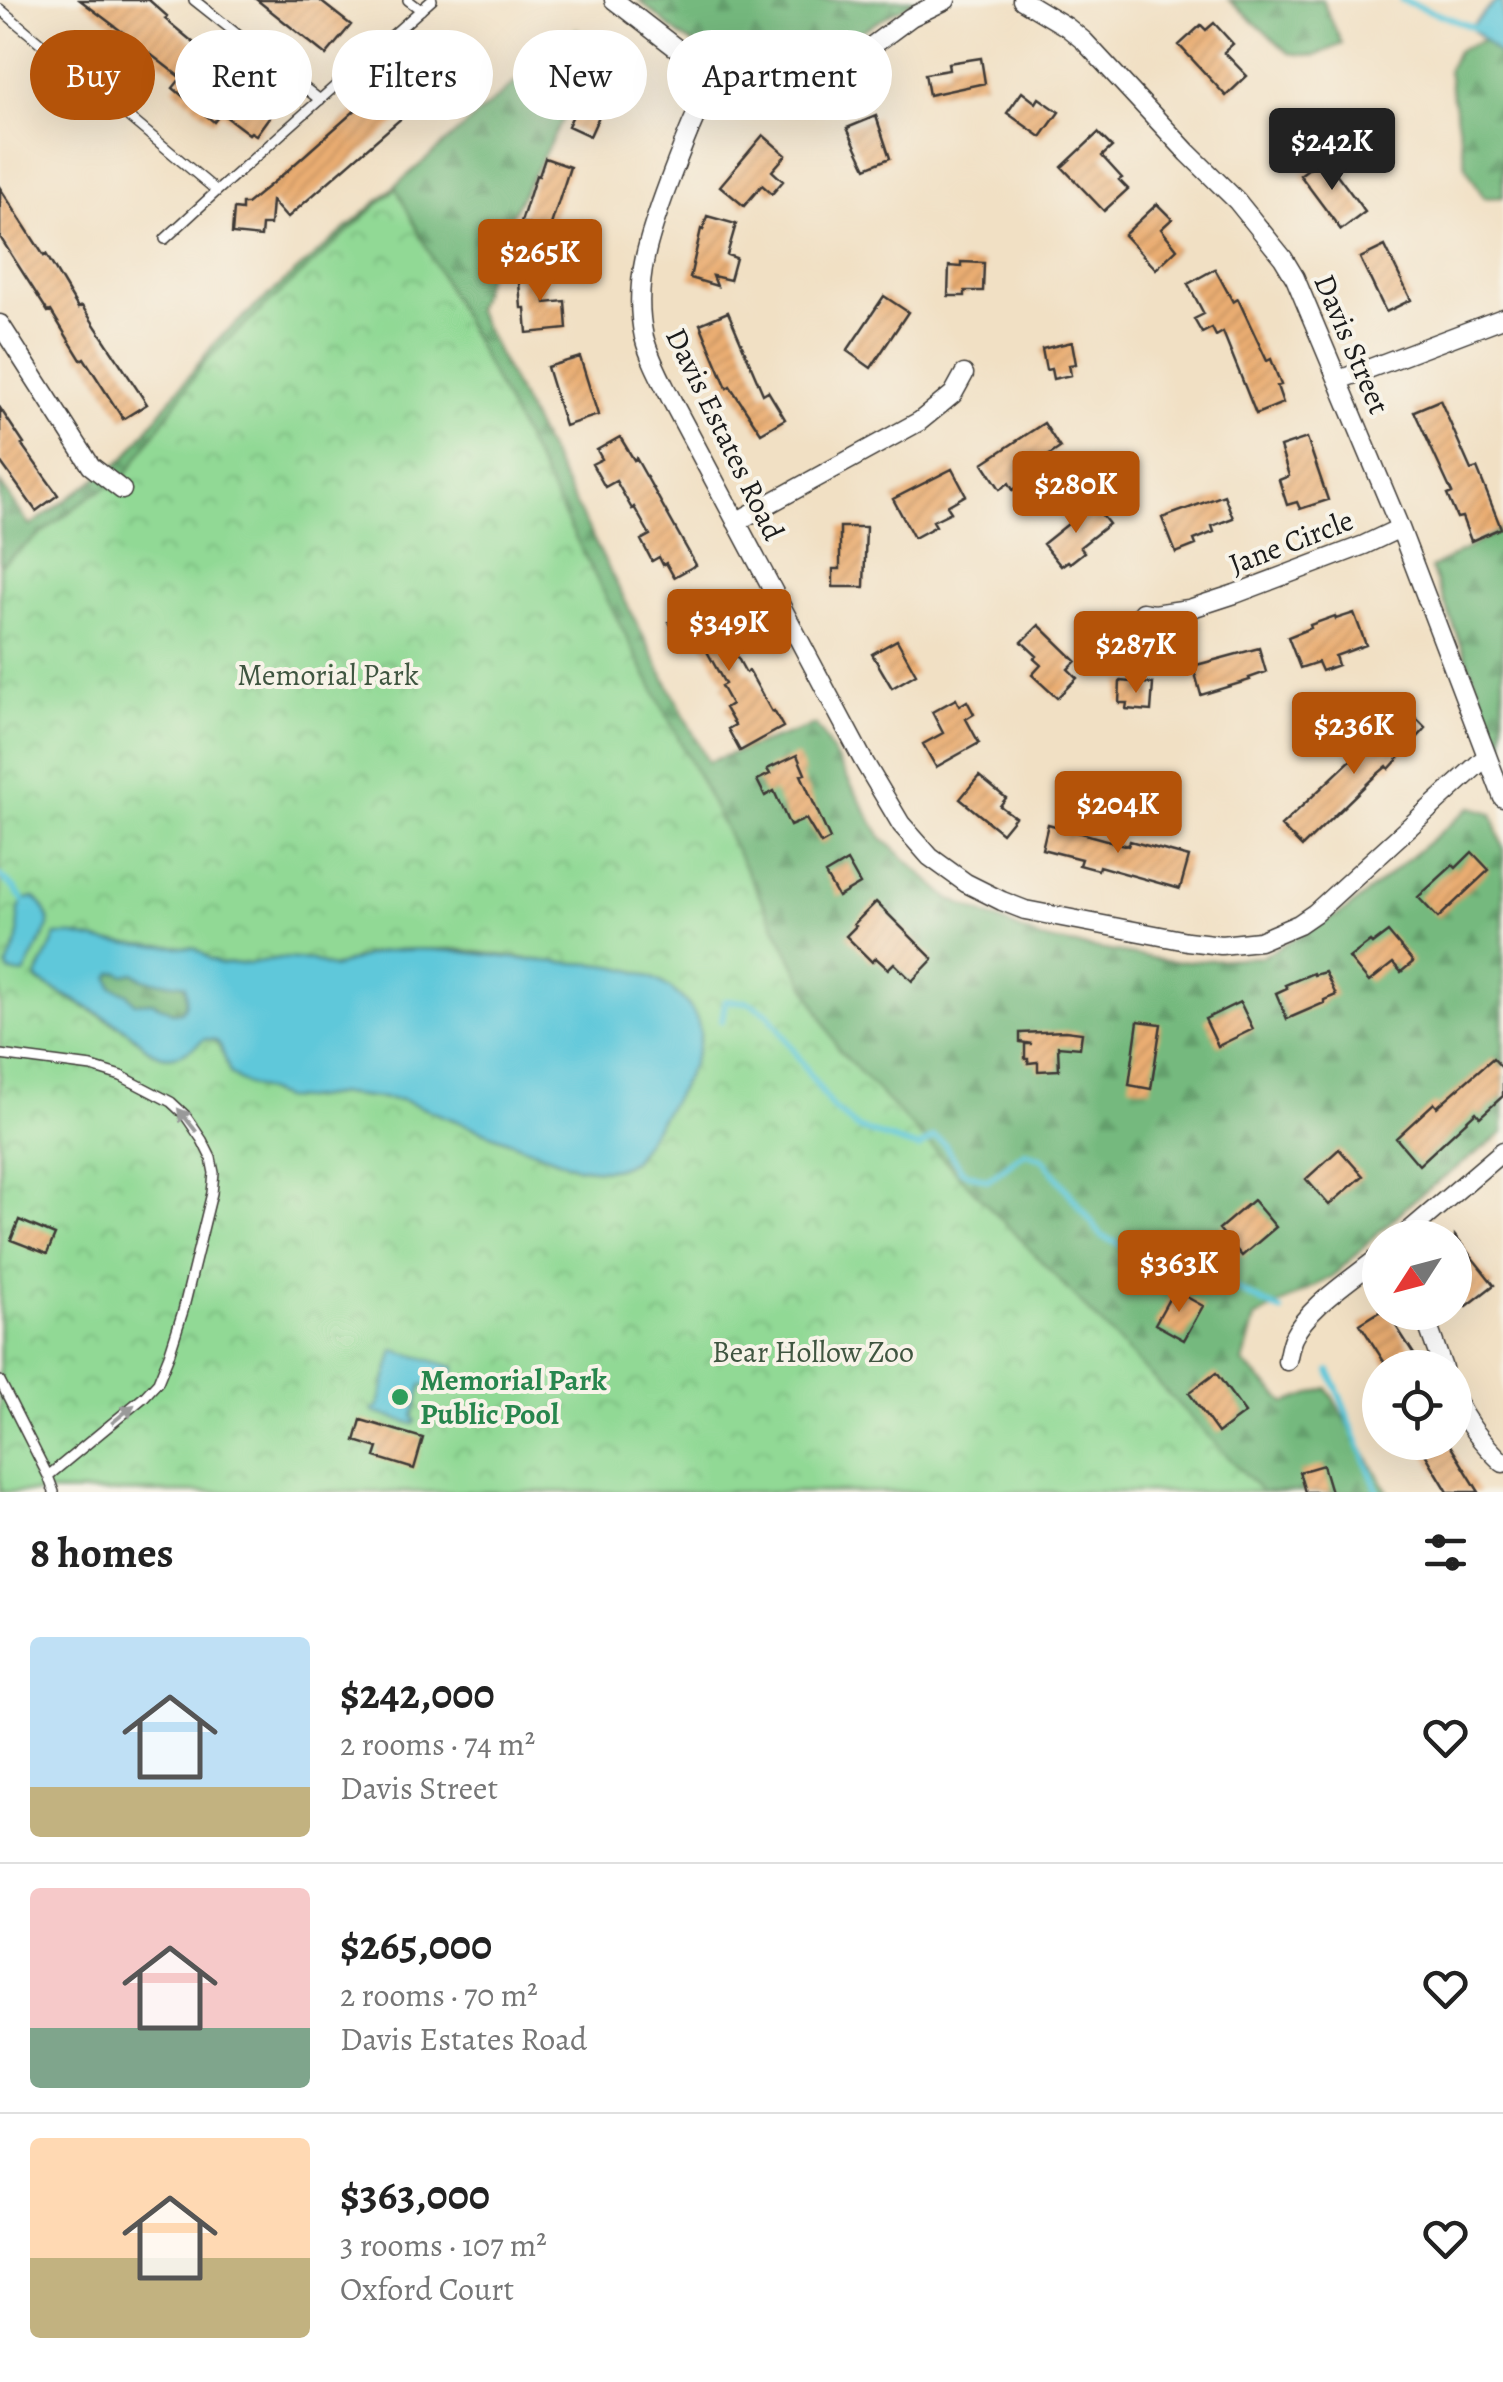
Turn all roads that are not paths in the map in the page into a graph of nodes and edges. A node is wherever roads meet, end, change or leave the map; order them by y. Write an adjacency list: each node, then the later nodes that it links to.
1 (194, 0): 11 (lane)
2 (408, 0): 8 (lane)
3 (432, 0): 8 (lane)
4 (614, 0): 10 (street)
5 (946, 0): 9 (street)
6 (1022, 0): 18 (street, Davis Street)
7 (0, 9): 13 (lane)
8 (421, 10): 11 (lane)
9 (892, 31)
10 (667, 41)
11 (320, 100): 13 (lane)
12 (695, 120): 20 (street, Davis Estates Road)
13 (218, 190): 14 (lane)
14 (166, 238)
15 (1503, 318): 18 (street)
16 (0, 324): 19 (street)
17 (964, 374): 20 (street)
18 (1339, 380): 21 (street, Davis Street)
19 (122, 490)
20 (736, 522): 23 (street, Davis Estates Road)
21 (1400, 528): 22 (street, Jane Circle); 23 (street, Davis Street)
22 (1142, 612)
23 (1487, 756): 24 (street, Davis Street)
24 (1503, 798)
25 (0, 1055): 33 (lane, one-way to 25)
26 (1503, 1151): 27 (street)
27 (1422, 1220)
28 (1362, 1272): 29 (street)
29 (1287, 1361)
30 (0, 1381): 33 (lane)
31 (1472, 1429): 32 (street)
32 (1503, 1463)
33 (48, 1476): 34 (lane)
34 (54, 1492)

